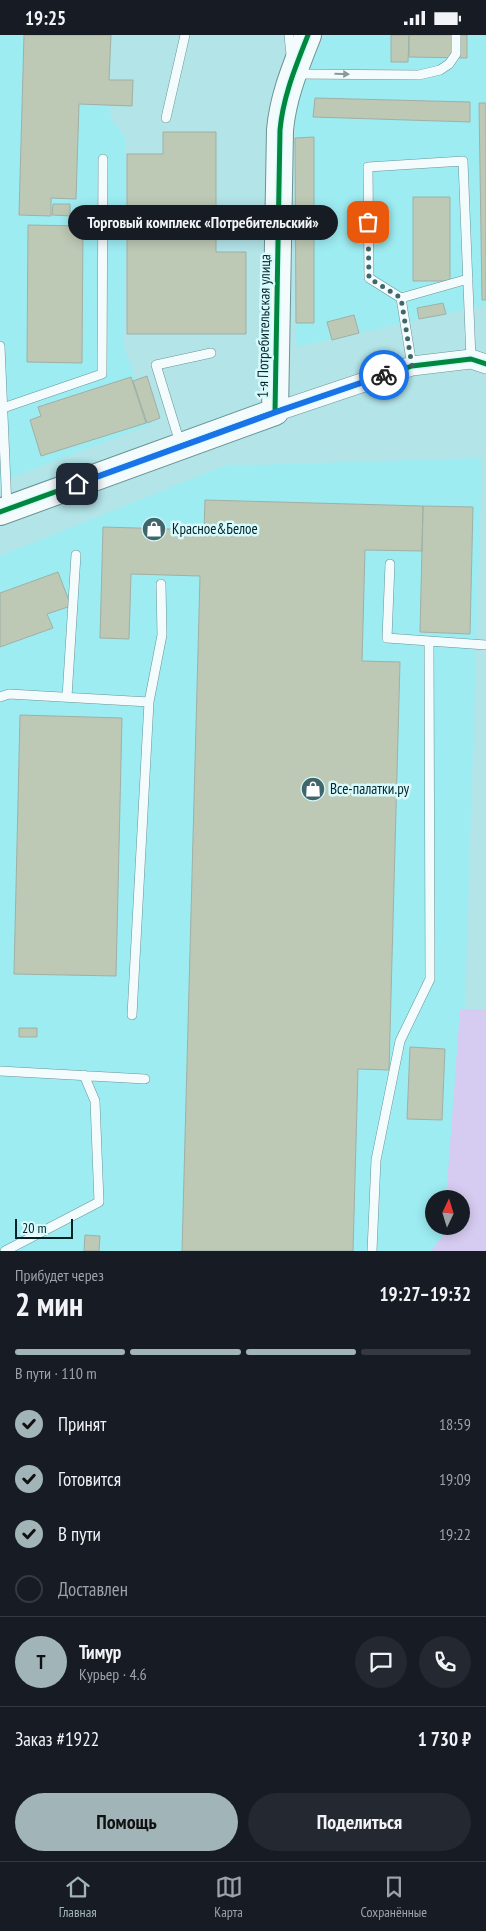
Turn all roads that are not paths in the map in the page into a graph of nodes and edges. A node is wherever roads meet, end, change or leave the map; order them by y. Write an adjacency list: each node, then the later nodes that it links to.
1 (185, 35): 6 (lane)
2 (289, 35): 5 (lane)
3 (308, 35): 5 (street, 1-я Потребительская улица)
4 (456, 35): 5 (lane, one-way to 4)
5 (293, 73): 15 (street, 1-я Потребительская улица)
6 (166, 118)
7 (103, 159): 14 (lane)
8 (468, 279): 9 (lane); 9 (lane); 12 (lane)
9 (401, 298): 13 (lane)
10 (0, 346): 14 (lane)
11 (211, 353): 16 (lane)
12 (478, 361): 13 (street, 1-я Потребительская улица)
13 (412, 366): 15 (street, 1-я Потребительская улица)
14 (3, 408): 17 (lane)
15 (276, 412): 16 (street, 1-я Потребительская улица)
16 (181, 446): 17 (street, 1-я Потребительская улица)
17 (4, 511)
18 (76, 555): 24 (lane)
19 (390, 564): 21 (lane)
20 (161, 584): 25 (lane)
21 (429, 641): 22 (lane); 31 (lane)
22 (486, 645)
23 (0, 697): 24 (lane)
24 (67, 697): 25 (lane)
25 (149, 702): 26 (lane)
26 (132, 1015)
27 (0, 1071): 28 (lane)
28 (84, 1075): 29 (lane); 30 (lane)
29 (145, 1079)
30 (5, 1251)
31 (372, 1251)

